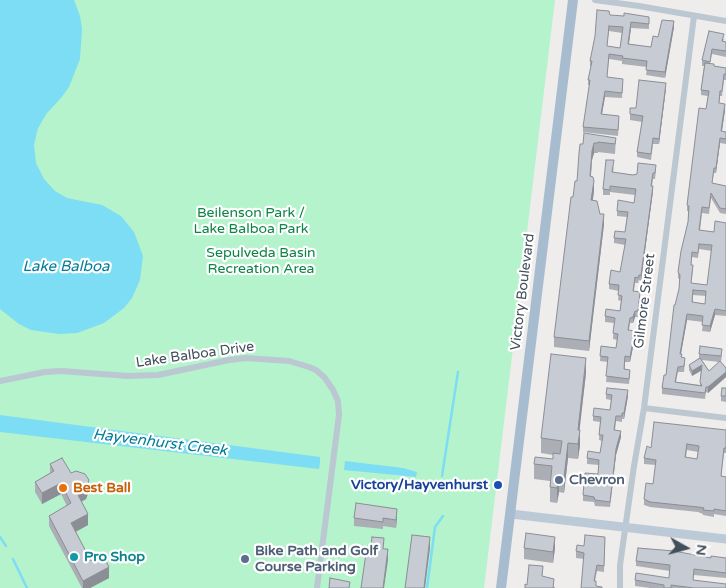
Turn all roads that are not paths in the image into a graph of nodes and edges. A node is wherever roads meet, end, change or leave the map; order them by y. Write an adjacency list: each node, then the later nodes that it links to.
1 (573, 0): 8 (main road, Victory Boulevard)
2 (594, 0): 3 (street)
3 (694, 16): 4 (street); 6 (street, Gilmore Street)
4 (726, 21)
5 (0, 381): 11 (street, Lake Balboa Drive)
6 (644, 408): 7 (street); 9 (street, Gilmore Street)
7 (726, 418)
8 (511, 514): 9 (main road); 12 (main road, Victory Boulevard)
9 (626, 527): 10 (main road); 13 (street, Gilmore Street)
10 (726, 540)
11 (318, 588)
12 (501, 588)
13 (620, 588)

